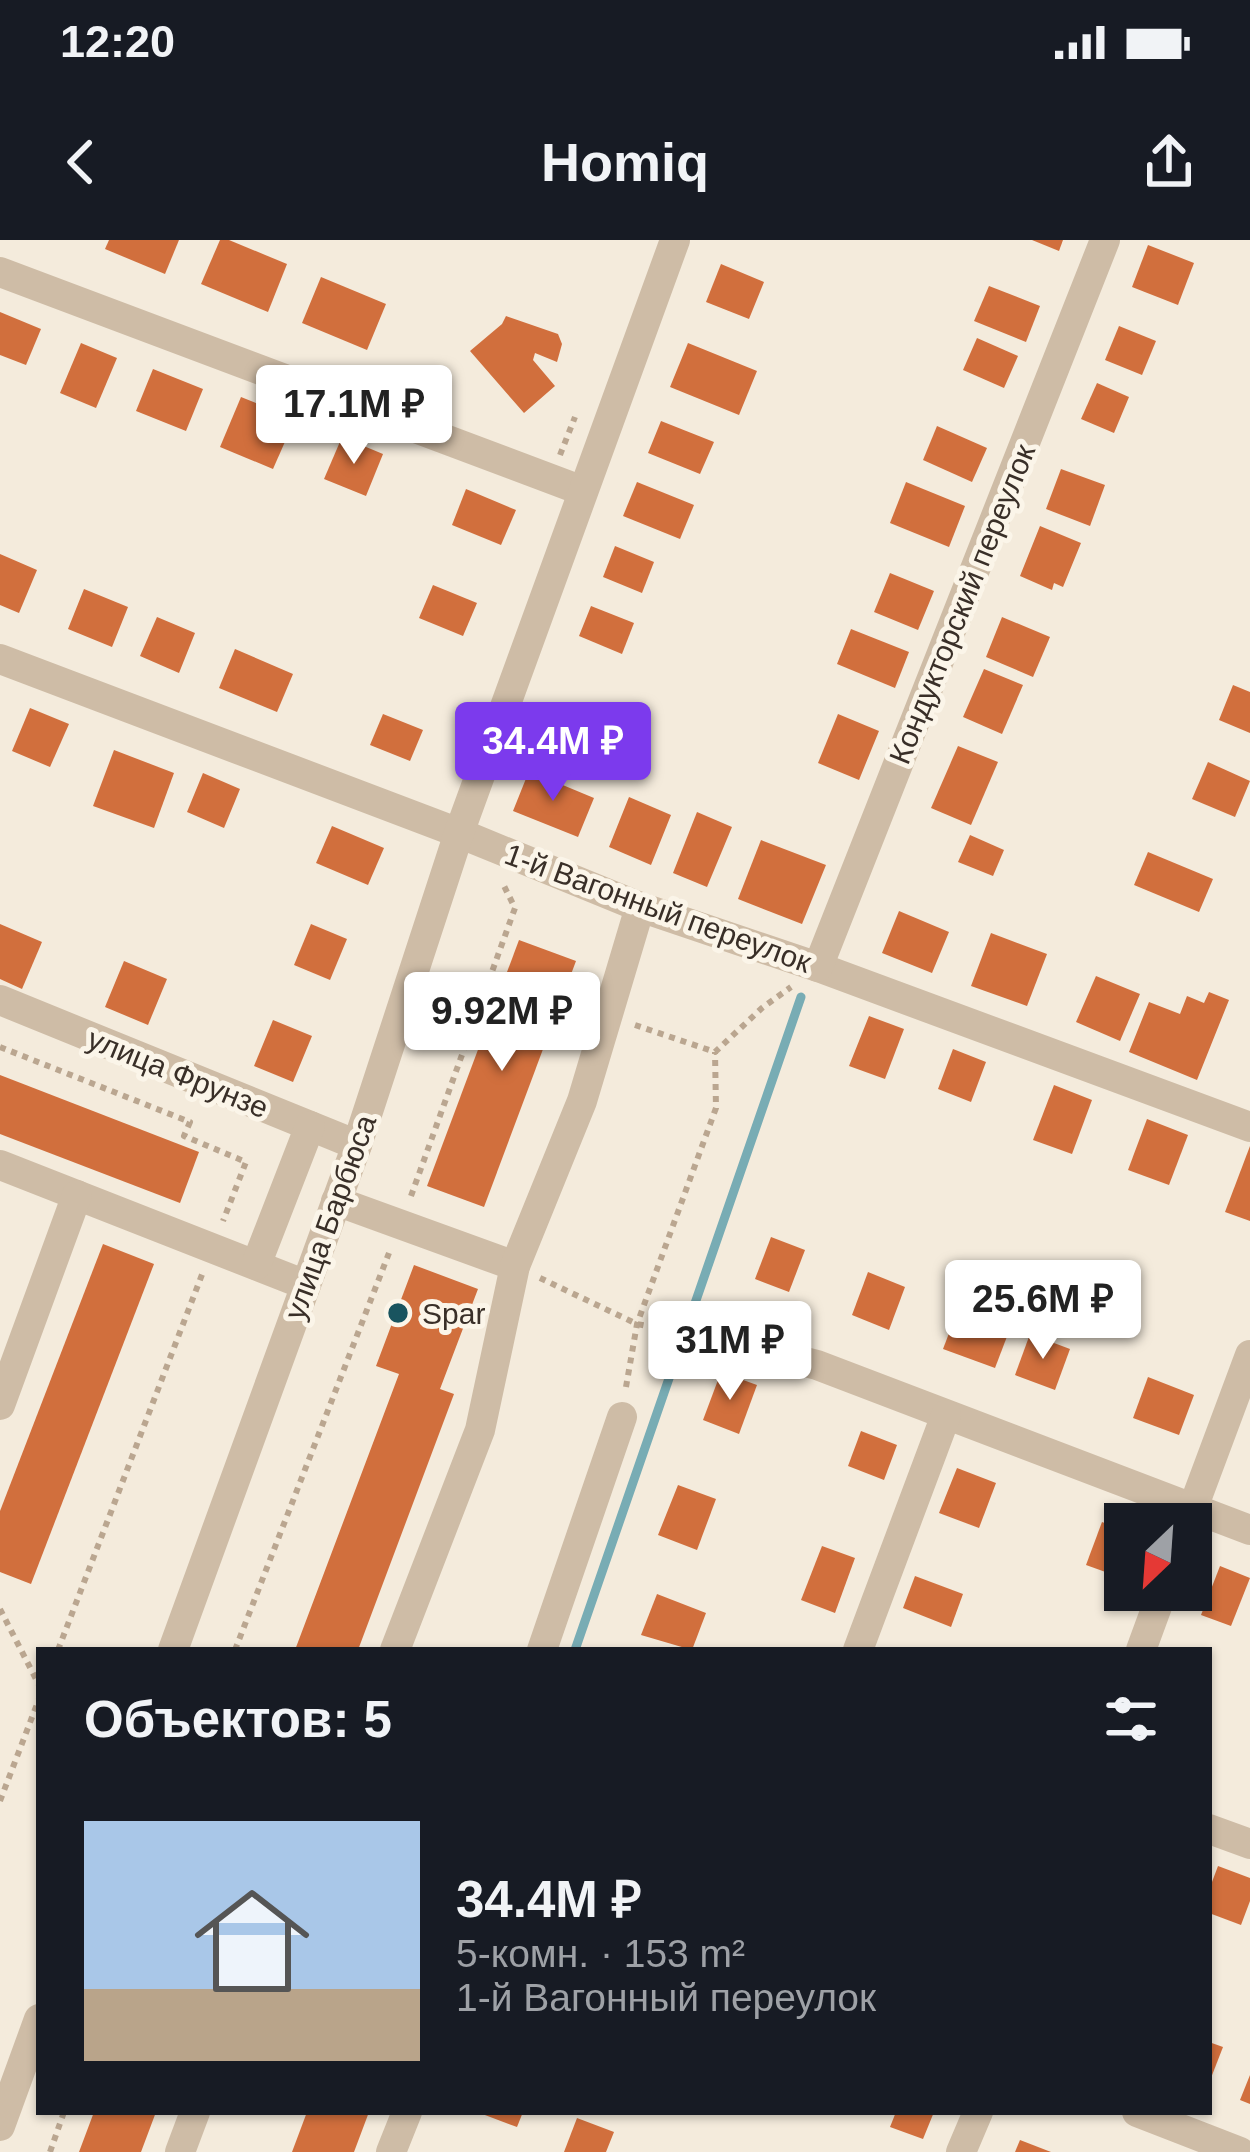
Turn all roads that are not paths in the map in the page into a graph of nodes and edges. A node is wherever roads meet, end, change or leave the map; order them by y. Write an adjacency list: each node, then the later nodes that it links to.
1 (675, 240): 4 (street, улица Барбюса)
2 (1105, 240): 8 (street, Кондукторский переулок)
3 (0, 272): 4 (street)
4 (583, 491): 6 (street, улица Барбюса)
5 (0, 659): 6 (street, 1-й Вагонный переулок)
6 (471, 838): 7 (street, 1-й Вагонный переулок); 12 (street, улица Барбюса)
7 (640, 907): 8 (street, 1-й Вагонный переулок); 17 (street)
8 (818, 968): 11 (street, 1-й Вагонный переулок)
9 (0, 1000): 10 (street, улица Фрунзе)
10 (310, 1126): 12 (street, улица Фрунзе); 16 (street)
11 (1250, 1127)
12 (356, 1145): 15 (street, улица Барбюса)
13 (0, 1165): 14 (street)
14 (76, 1195): 16 (street); 21 (street)
15 (336, 1201): 17 (street); 18 (street, улица Барбюса)
16 (256, 1264): 18 (street)
17 (515, 1266): 30 (street)
18 (306, 1285): 29 (street, улица Барбюса)
19 (708, 1337): 22 (street)
20 (1250, 1355): 25 (street)
21 (0, 1405)
22 (946, 1415): 24 (street); 32 (street)
23 (622, 1417): 31 (street)
24 (1159, 1503)
25 (1195, 1503)
26 (1212, 1521): 27 (street)
27 (1250, 1530)
28 (1155, 1611): 33 (street)
29 (174, 1647)
30 (396, 1647)
31 (543, 1647)
32 (858, 1647)
33 (1142, 1647)
34 (1212, 1829): 35 (street)
35 (1250, 1844)
36 (36, 2027): 41 (street)
37 (194, 2115): 42 (street)
38 (406, 2115): 43 (street)
39 (976, 2115): 44 (street)
40 (1145, 2115): 45 (street)
41 (0, 2126)
42 (180, 2152)
43 (391, 2152)
44 (962, 2152)
45 (1240, 2152)

